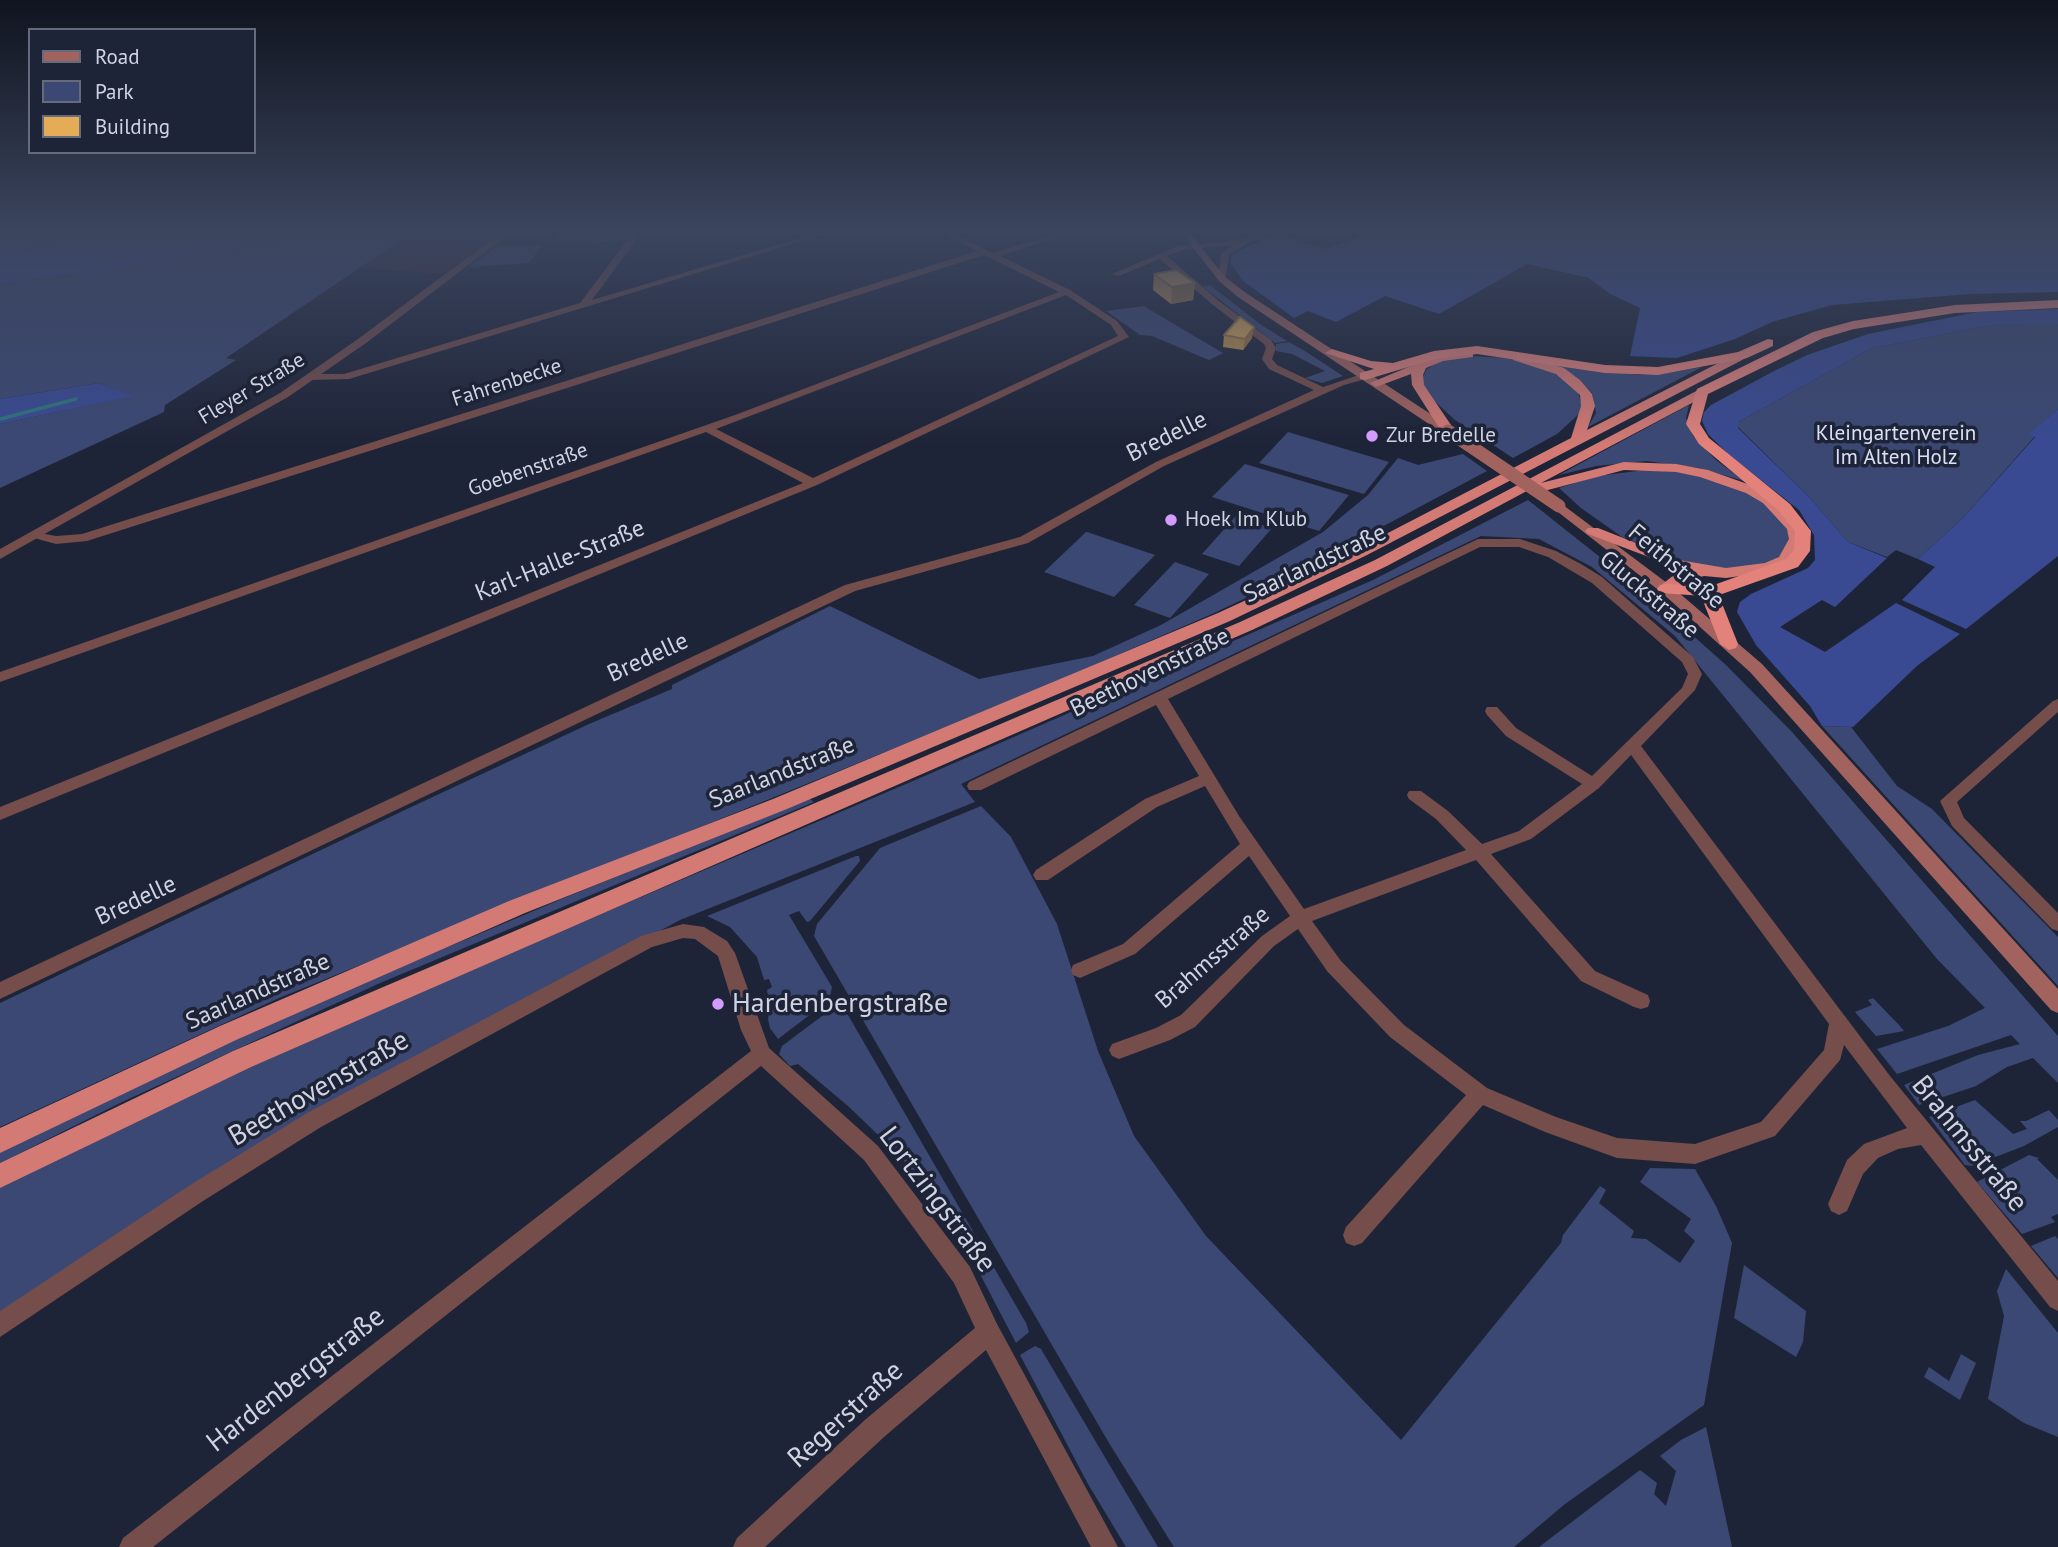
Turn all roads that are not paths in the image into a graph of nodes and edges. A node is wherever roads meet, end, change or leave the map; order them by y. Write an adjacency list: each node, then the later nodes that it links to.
1 (410, 303): 15 (street, Fleyer Straße)
2 (585, 303): 11 (street)
3 (592, 303): 11 (street)
4 (831, 303): 25 (street, Fahrenbecke)
5 (1037, 303): 19 (street, Goebenstraße)
6 (1086, 303): 22 (street, Karl-Halle-Straße)
7 (1216, 303): 17 (street)
8 (1255, 303): 12 (main road, Feithstraße)
9 (1920, 303): 13 (highway)
10 (2058, 304): 18 (highway)
11 (583, 306): 15 (street)
12 (1332, 353): 14 (highway); 16 (main road, Feithstraße)
13 (1742, 355): 14 (highway); 21 (highway, Saarlandstraße)
14 (1415, 365): 16 (highway); 20 (highway); 21 (highway)
15 (311, 377): 25 (street, Fleyer Straße)
16 (1370, 380): 17 (street, Bredelle); 20 (main road, Feithstraße)
17 (1324, 391): 49 (street, Bredelle)
18 (1702, 392): 23 (highway, Saarlandstraße); 30 (highway)
19 (706, 428): 22 (street); 32 (street, Goebenstraße)
20 (1448, 431): 24 (main road, Feithstraße, bridge)
21 (1577, 440): 57 (highway, Saarlandstraße)
22 (813, 483): 41 (street, Karl-Halle-Straße)
23 (1497, 502): 28 (highway); 58 (highway, Saarlandstraße)
24 (1593, 531): 28 (highway); 29 (main road, Feithstraße)
25 (38, 535): 27 (street, Fleyer Straße)
26 (1500, 542): 33 (street, Beethovenstraße); 36 (street, Gluckstraße)
27 (0, 555)
28 (1703, 571): 29 (highway)
29 (1666, 589): 30 (highway); 31 (main road, Feithstraße)
30 (1713, 591): 31 (highway)
31 (1729, 644): 51 (main road, Feithstraße)
32 (0, 677)
33 (1159, 697): 37 (street, Brahmsstraße); 39 (street, Beethovenstraße)
34 (2058, 704): 46 (street)
35 (1492, 711): 38 (street)
36 (1633, 746): 38 (street, Gluckstraße); 52 (street, Brahmsstraße)
37 (1207, 779): 42 (street, Brahmsstraße); 44 (street)
38 (1593, 784): 43 (street, Gluckstraße)
39 (975, 786)
40 (1415, 795): 43 (street)
41 (0, 814)
42 (1250, 845): 45 (street, Brahmsstraße); 48 (street)
43 (1479, 852): 45 (street, Gluckstraße); 50 (street)
44 (1042, 875)
45 (1300, 918): 53 (street, Brahmsstraße); 55 (street, Brahmsstraße)
46 (2058, 924)
47 (683, 931): 54 (street, Lortzingstraße); 62 (street, Beethovenstraße)
48 (1080, 970)
49 (0, 990)
50 (1641, 1001)
51 (2058, 1004)
52 (1839, 1023): 55 (street, Brahmsstraße); 56 (street, Brahmsstraße)
53 (1119, 1050)
54 (762, 1054): 63 (street, Lortzingstraße); 64 (street, Hardenbergstraße)
55 (1480, 1094): 60 (street)
56 (1925, 1134): 59 (street); 61 (street, Brahmsstraße)
57 (0, 1142)
58 (0, 1176)
59 (1839, 1204)
60 (1354, 1235)
61 (2058, 1299)
62 (0, 1325)
63 (989, 1332): 65 (street, Regerstraße); 66 (street, Lortzingstraße)
64 (132, 1547)
65 (746, 1547)
66 (1105, 1547)

